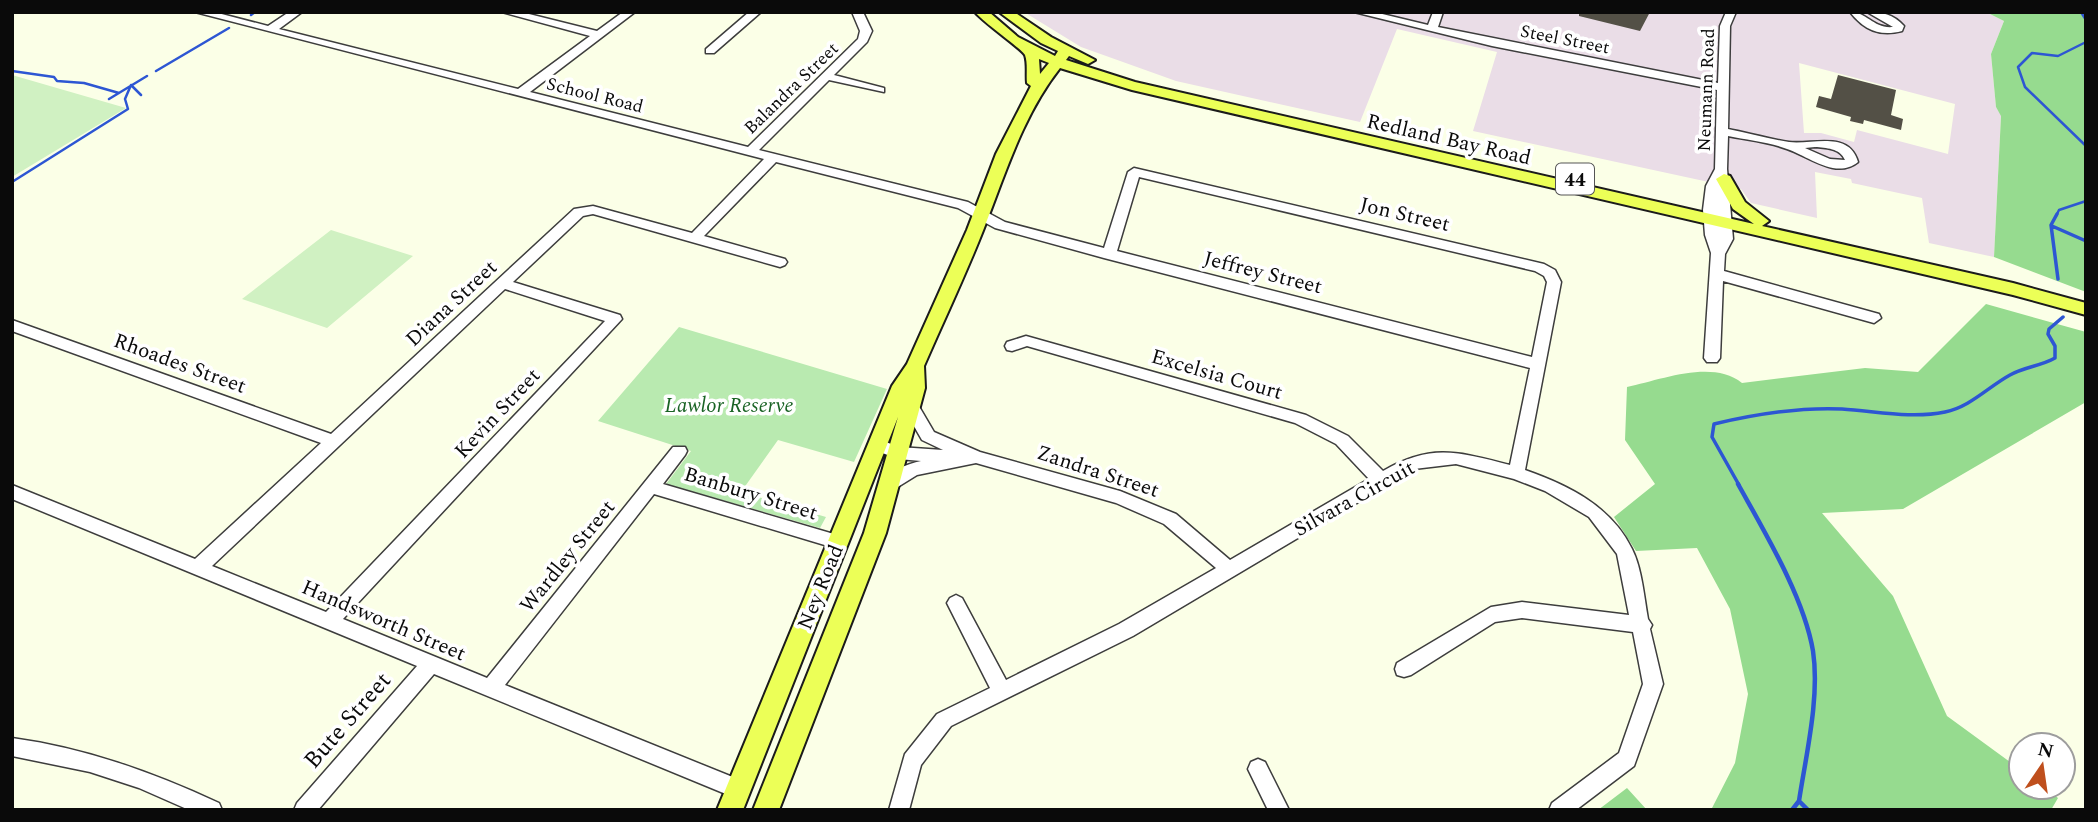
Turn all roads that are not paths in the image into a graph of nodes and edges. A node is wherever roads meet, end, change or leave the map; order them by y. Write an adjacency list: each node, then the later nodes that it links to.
1 (200, 12): 15 (street, School Road)
2 (298, 12): 15 (street)
3 (507, 12): 16 (street)
4 (630, 12): 16 (street)
5 (756, 12): 18 (street)
6 (857, 12): 20 (street, Balandra Street)
7 (981, 12): 17 (main road, Redland Bay Road / 44)
8 (1005, 12): 19 (main road, Redland Bay Road / 44)
9 (1359, 12): 14 (street, Steel Street)
10 (1438, 12): 14 (street)
11 (1731, 12): 23 (street, Neumann Road)
12 (1854, 12): 13 (street)
13 (1872, 12)
14 (1432, 29): 23 (street, Steel Street)
15 (269, 30): 25 (street, School Road)
16 (600, 35): 25 (street)
17 (1026, 47): 19 (main road, Redland Bay Road / 44); 22 (main road)
18 (710, 51)
19 (1059, 58): 21 (main road, Redland Bay Road / 44); 22 (main road, Ney Road); 32 (main road, Redland Bay Road / 44)
20 (829, 77): 24 (street); 28 (street, Balandra Street)
21 (1111, 80): 22 (main road); 32 (main road, Redland Bay Road / 44)
22 (1037, 86): 31 (main road, Ney Road)
23 (1723, 88): 26 (street, Neumann Road)
24 (880, 90)
25 (519, 94): 28 (street, School Road)
26 (1722, 131): 27 (street); 30 (street, Neumann Road)
27 (1792, 146)
28 (751, 151): 29 (street, School Road)
29 (773, 157): 31 (street, School Road); 34 (street)
30 (1722, 174): 32 (street, Neumann Road); 33 (main road)
31 (981, 216): 35 (street, Jeffrey Street); 46 (main road, Ney Road)
32 (1718, 216): 33 (main road, Redland Bay Road / 44); 37 (street, Neumann Road); 40 (main road, Redland Bay Road / 44)
33 (1761, 221): 39 (main road, Redland Bay Road / 44)
34 (695, 238): 36 (street, Diana Street); 38 (street, Diana Street)
35 (1109, 255): 45 (street, Jeffrey Street); 45 (street, Jon Street)
36 (780, 262)
37 (1717, 274): 41 (street); 44 (street, Neumann Road)
38 (503, 284): 48 (street, Diana Street); 62 (street, Kevin Street)
39 (2086, 299)
40 (2086, 309)
41 (1874, 318)
42 (1023, 324): 54 (street, Excelsia Court)
43 (12, 325): 48 (street, Rhoades Street)
44 (1712, 358)
45 (1537, 364): 53 (street, Jon Street)
46 (915, 366): 47 (main road, Ney Road); 49 (main road, Ney Road)
47 (911, 407): 49 (main road, Ney Road); 50 (street, Zandra Street)
48 (334, 441): 59 (street, Diana Street)
49 (893, 447): 50 (street, Zandra Street); 52 (street, Zandra Street); 55 (main road, Ney Road); 58 (main road, Ney Road)
50 (951, 447): 52 (street, Zandra Street)
51 (679, 451): 56 (street, Wardley Street)
52 (970, 458): 55 (street, Zandra Street); 60 (street, Zandra Street)
53 (1516, 473): 54 (street, Silvara Circuit); 63 (street, Silvara Circuit)
54 (1380, 479): 60 (street, Silvara Circuit)
55 (890, 482): 73 (main road, Ney Road)
56 (651, 487): 58 (street, Banbury Street); 66 (street, Wardley Street)
57 (12, 492): 59 (street, Handsworth Street)
58 (838, 542): 70 (main road, Ney Road)
59 (199, 567): 62 (street, Handsworth Street)
60 (1230, 570): 67 (street, Silvara Circuit)
61 (956, 603): 67 (street)
62 (330, 621): 64 (street, Handsworth Street)
63 (1643, 625): 65 (street); 76 (street, Silvara Circuit)
64 (430, 665): 66 (street, Handsworth Street); 72 (street, Bute Street)
65 (1404, 669)
66 (490, 689): 70 (street, Handsworth Street)
67 (1001, 690): 74 (street, Silvara Circuit)
68 (12, 747): 71 (street)
69 (1258, 769): 75 (street)
70 (734, 799)
71 (212, 810)
72 (304, 810)
73 (766, 810)
74 (900, 810)
75 (1279, 810)
76 (1559, 810)

